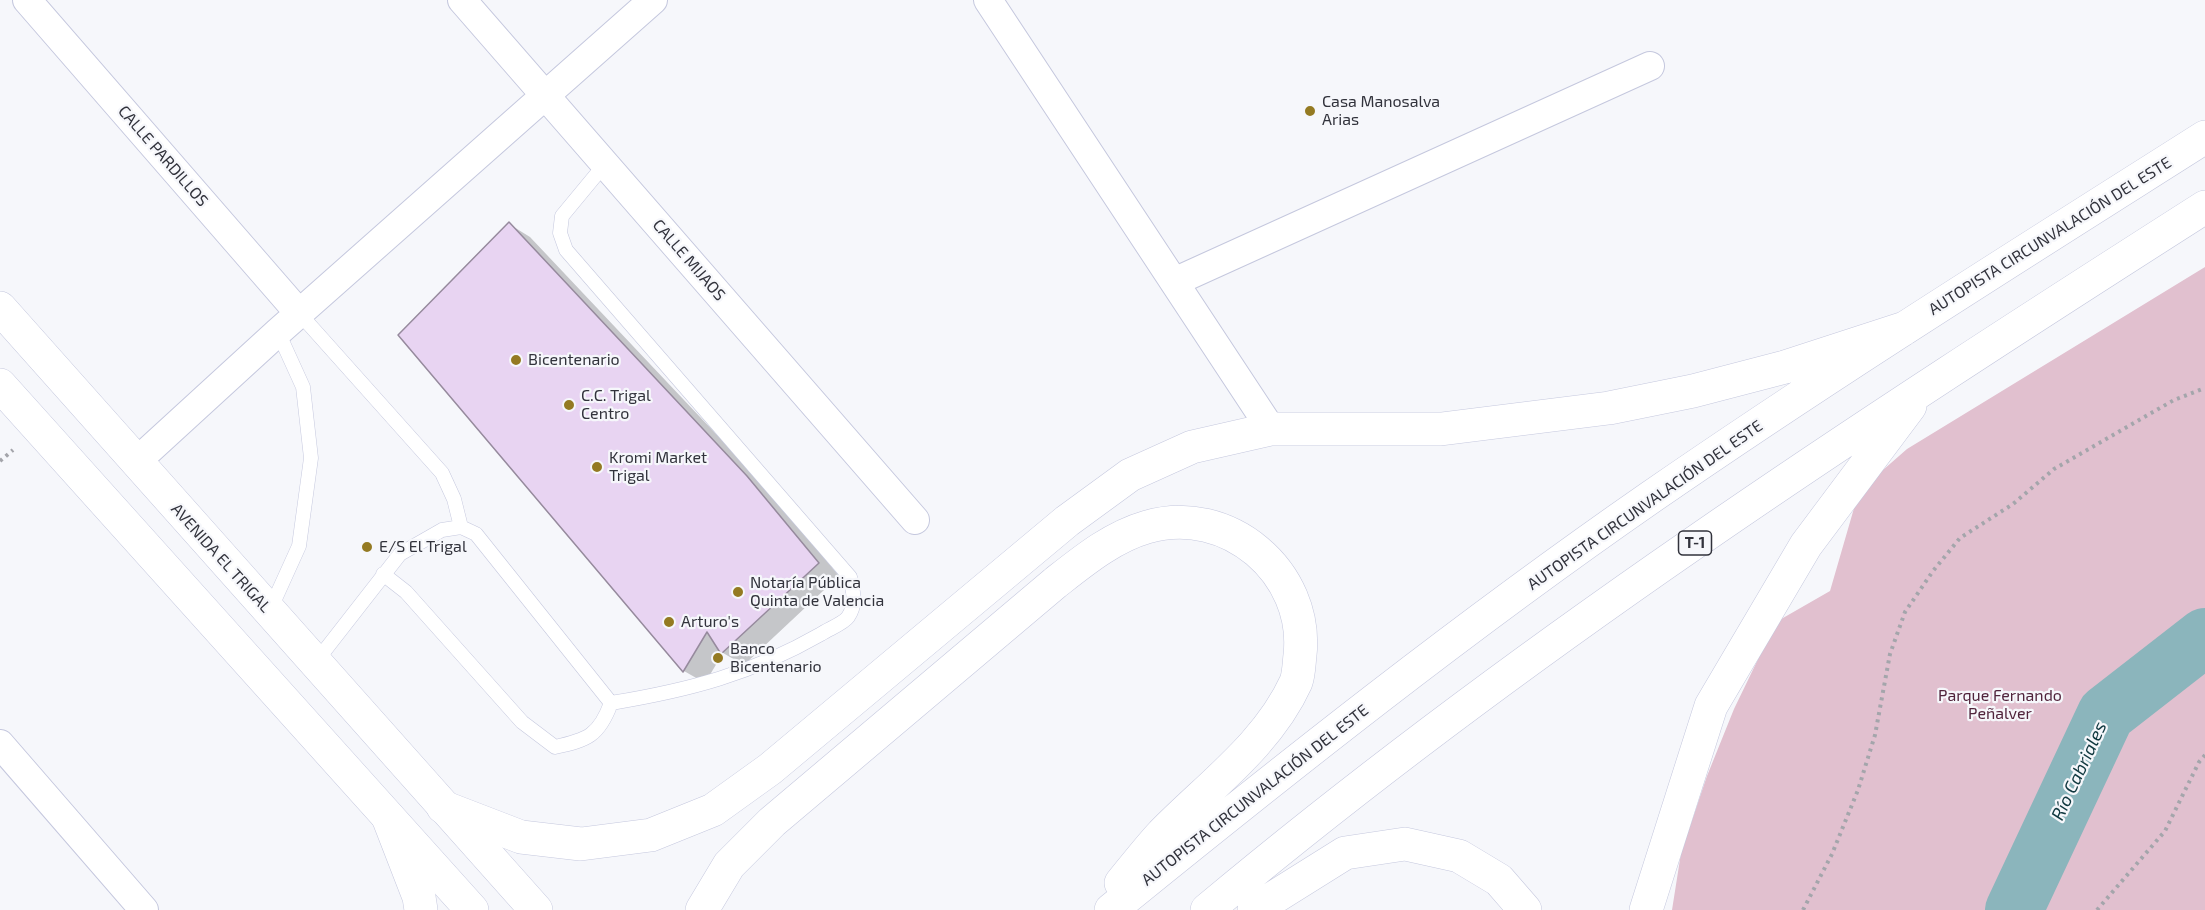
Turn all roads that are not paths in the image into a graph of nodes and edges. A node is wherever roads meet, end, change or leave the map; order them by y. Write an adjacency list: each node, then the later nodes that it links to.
1 (27, 0): 12 (street, CALLE PARDILLOS)
2 (462, 0): 6 (street, CALLE MIJAOS)
3 (652, 0): 6 (street)
4 (987, 0): 10 (street)
5 (1650, 66): 10 (street)
6 (546, 96): 8 (street, CALLE MIJAOS); 12 (street)
7 (2205, 138): 13 (main road, AUTOPISTA CIRCUNVALACIÓN DEL ESTE)
8 (605, 164): 19 (street, CALLE MIJAOS); 24 (lane)
9 (2205, 207): 16 (main road, T-1)
10 (1174, 282): 17 (street)
11 (0, 308): 18 (main road, AVENIDA EL TRIGAL)
12 (299, 313): 14 (street); 20 (lane)
13 (1905, 328): 17 (main road); 34 (main road, AUTOPISTA CIRCUNVALACIÓN DEL ESTE)
14 (278, 332): 18 (street); 22 (lane)
15 (0, 385): 27 (main road)
16 (1926, 386): 35 (main road, T-1); 38 (main road)
17 (1271, 429): 26 (main road)
18 (136, 462): 22 (main road, AVENIDA EL TRIGAL)
19 (915, 520)
20 (461, 527): 21 (lane); 24 (lane)
21 (383, 574): 23 (lane); 24 (lane)
22 (270, 612): 23 (main road, AVENIDA EL TRIGAL)
23 (315, 663): 26 (main road, AVENIDA EL TRIGAL)
24 (611, 703)
25 (0, 744): 28 (street)
26 (443, 807): 31 (main road, AVENIDA EL TRIGAL)
27 (388, 817): 29 (main road); 30 (main road)
28 (144, 910)
29 (422, 910)
30 (472, 910)
31 (536, 910)
32 (702, 910): 33 (main road)
33 (1098, 910)
34 (1111, 910)
35 (1207, 910)
36 (1254, 910): 37 (main road)
37 (1525, 910)
38 (1647, 910)

